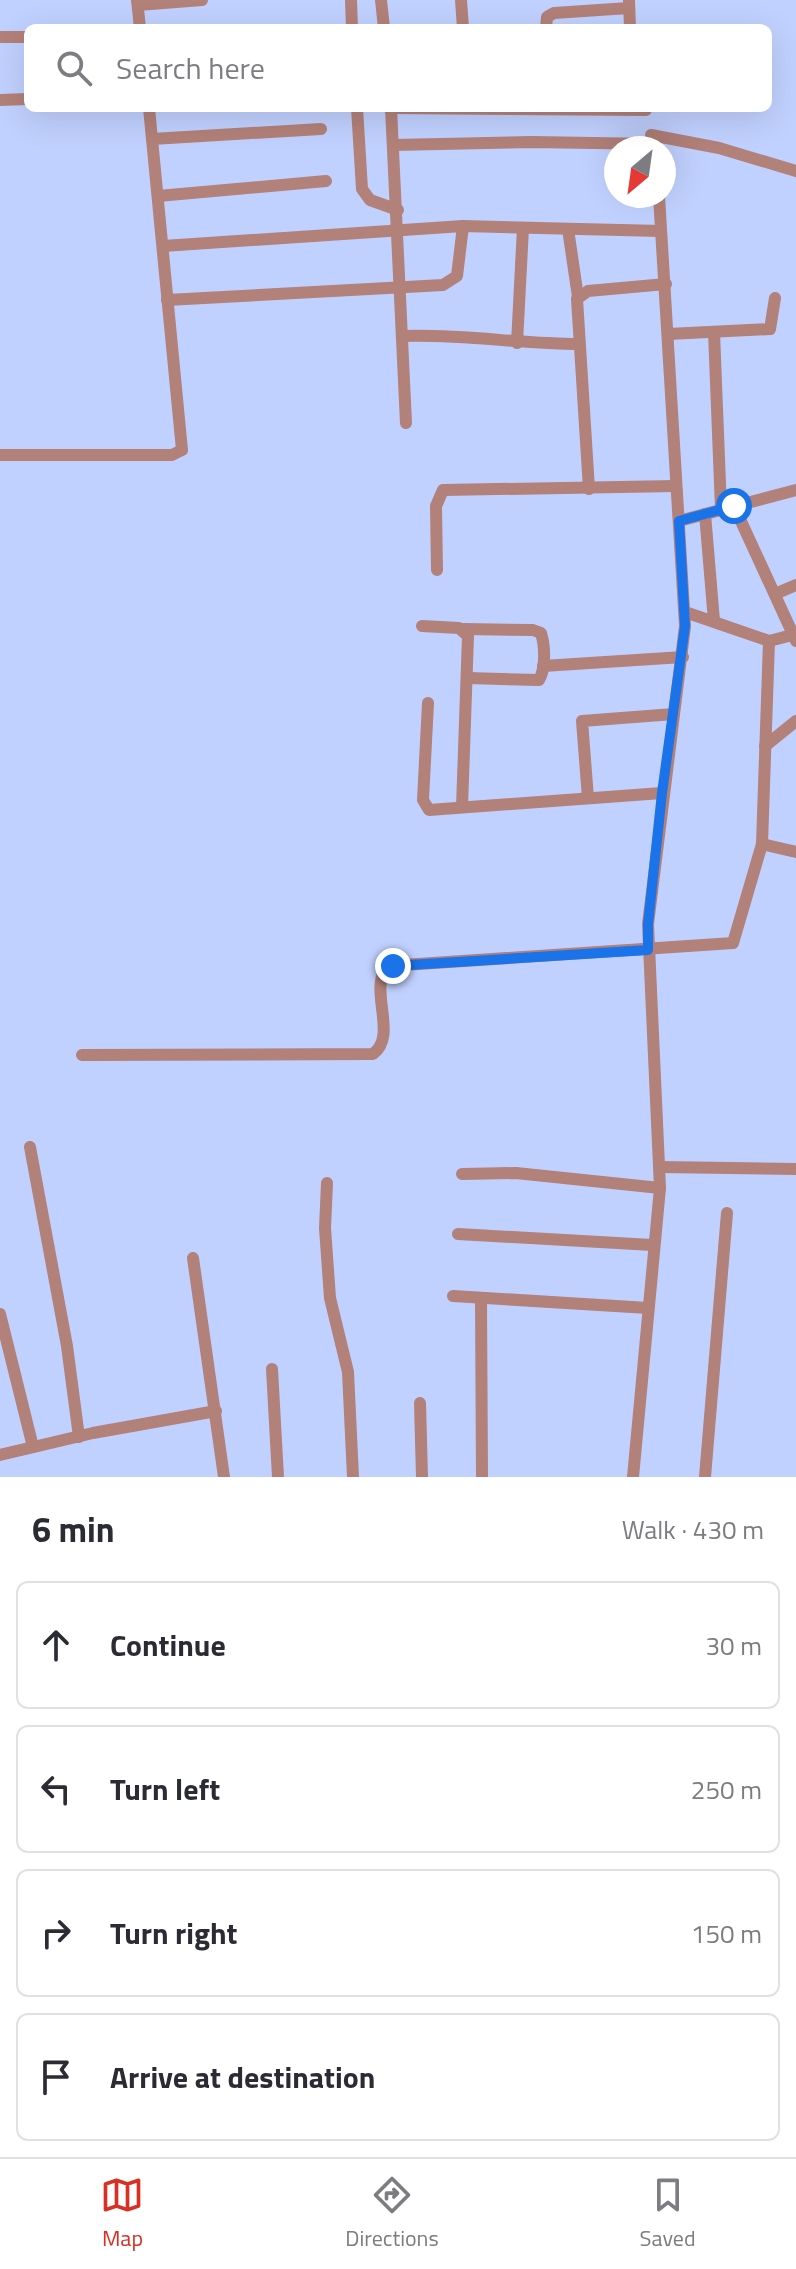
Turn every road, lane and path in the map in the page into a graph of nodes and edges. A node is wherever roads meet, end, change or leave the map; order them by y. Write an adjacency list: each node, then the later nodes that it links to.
1 (202, 0): 6 (street)
2 (351, 0): 9 (street)
3 (381, 0): 10 (street)
4 (461, 0): 11 (street)
5 (641, 0): 7 (street)
6 (137, 3): 8 (street)
7 (629, 3): 12 (street); 13 (street)
8 (140, 24)
9 (352, 24)
10 (384, 24)
11 (463, 24)
12 (546, 24)
13 (630, 24)
14 (0, 37): 15 (street)
15 (24, 37)
16 (24, 99): 17 (street)
17 (0, 100)
18 (149, 112): 24 (street)
19 (357, 112): 32 (street)
20 (390, 112): 27 (street)
21 (647, 112): 23 (street)
22 (321, 129): 24 (street)
23 (652, 136)
24 (152, 139): 30 (street)
25 (604, 142): 27 (street)
26 (676, 144): 28 (street)
27 (394, 145): 32 (street)
28 (796, 171)
29 (326, 181): 30 (street)
30 (158, 196): 38 (street)
31 (660, 208): 37 (street)
32 (398, 210): 35 (street)
33 (463, 226): 34 (street); 35 (street); 40 (street)
34 (523, 228): 36 (street); 47 (street)
35 (399, 229): 38 (street); 40 (street)
36 (568, 229): 37 (street); 41 (street)
37 (661, 231): 39 (street)
38 (163, 246): 43 (street)
39 (666, 284): 41 (street); 45 (street)
40 (402, 287): 43 (street); 46 (street)
41 (578, 297): 48 (street)
42 (775, 298): 44 (street)
43 (167, 300): 50 (street)
44 (714, 332): 45 (street); 54 (street)
45 (668, 334): 51 (street)
46 (404, 336): 47 (street); 49 (street)
47 (517, 343): 48 (street)
48 (579, 344): 52 (street)
49 (406, 423)
50 (0, 455)
51 (676, 486): 52 (street); 56 (street)
52 (589, 489): 57 (street)
53 (796, 490): 54 (street)
54 (728, 508): 55 (street); 59 (street)
55 (705, 514): 56 (street); 61 (street)
56 (679, 521): 60 (street)
57 (437, 570)
58 (796, 585): 59 (street)
59 (775, 594): 64 (street)
60 (685, 612): 61 (street); 66 (street)
61 (714, 621): 65 (street)
62 (422, 626): 63 (street)
63 (463, 629): 67 (street); 68 (street)
64 (795, 637): 65 (street)
65 (769, 641): 72 (street)
66 (683, 657): 67 (street); 70 (street)
67 (543, 666): 68 (street)
68 (467, 678): 75 (street)
69 (428, 703): 75 (street)
70 (674, 714): 73 (street); 74 (street)
71 (793, 729): 72 (street)
72 (765, 746): 76 (street)
73 (662, 793): 74 (street); 78 (street)
74 (588, 798): 75 (street)
75 (462, 807)
76 (762, 844): 77 (street); 78 (street)
77 (796, 852)
78 (648, 950): 79 (street); 81 (street)
79 (82, 1055)
80 (30, 1147): 97 (street)
81 (659, 1167): 82 (street); 85 (street)
82 (796, 1169)
83 (462, 1174): 85 (street)
84 (327, 1183): 102 (street)
85 (660, 1188): 88 (street)
86 (727, 1213): 106 (street)
87 (458, 1234): 88 (street)
88 (652, 1245): 92 (street)
89 (193, 1258): 96 (street)
90 (453, 1296): 91 (street)
91 (481, 1298): 92 (street); 104 (street)
92 (648, 1308): 105 (street)
93 (0, 1314): 98 (street)
94 (272, 1369): 101 (street)
95 (420, 1403): 103 (street)
96 (216, 1411): 97 (street); 100 (street)
97 (79, 1437): 98 (street)
98 (33, 1447): 99 (street)
99 (0, 1455)
100 (224, 1477)
101 (278, 1477)
102 (353, 1477)
103 (422, 1477)
104 (482, 1477)
105 (633, 1477)
106 (705, 1477)

